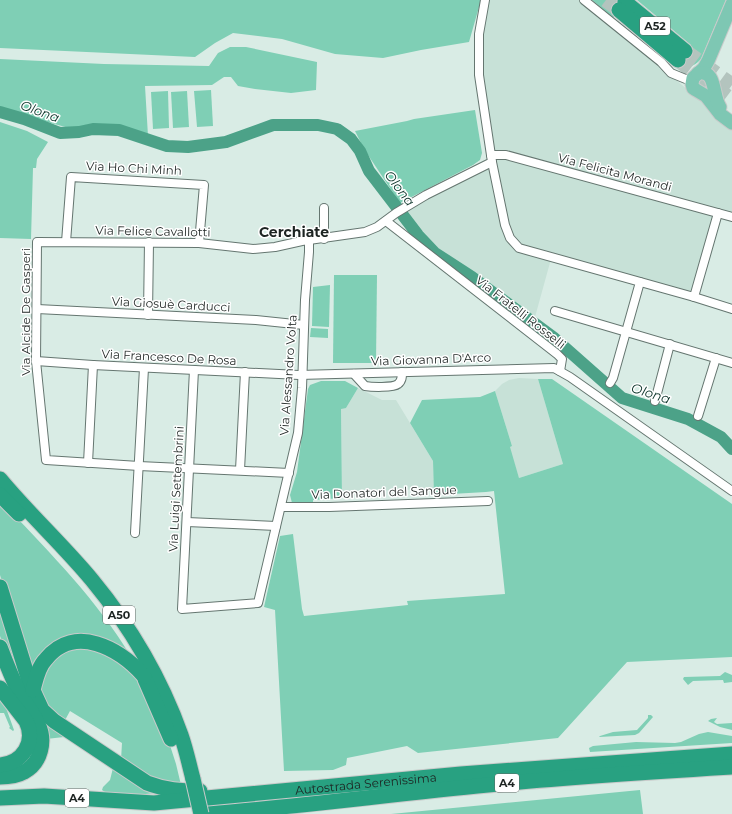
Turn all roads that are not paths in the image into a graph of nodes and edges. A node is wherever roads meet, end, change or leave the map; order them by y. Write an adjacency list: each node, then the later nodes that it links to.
1 (485, 0): 11 (street)
2 (584, 0): 8 (street)
3 (732, 4): 5 (main road)
4 (622, 6): 6 (highway, A52)
5 (719, 38): 7 (main road); 8 (main road)
6 (681, 56)
7 (712, 80): 8 (main road); 8 (main road); 9 (main road)
8 (696, 81): 10 (main road)
9 (732, 117)
10 (732, 123)
11 (491, 159): 13 (street, Via Felicita Morandi); 15 (street, Via Felice Cavallotti); 22 (street)
12 (324, 208): 16 (street)
13 (718, 213): 14 (street, Via Felicita Morandi); 23 (street)
14 (732, 217)
15 (386, 221): 16 (street, Via Felice Cavallotti); 37 (street, Via Fratelli Rosselli)
16 (324, 239): 17 (street, Via Felice Cavallotti)
17 (309, 240): 21 (street, Via Felice Cavallotti); 28 (street, Via Alessandro Volta)
18 (37, 242): 19 (street, Via Felice Cavallotti); 24 (street, Via Alcide De Gasperi)
19 (66, 242): 20 (street, Via Felice Cavallotti); 21 (street, Via Ho Chi Minh)
20 (149, 242): 21 (street, Via Felice Cavallotti); 27 (street)
21 (199, 243)
22 (640, 282): 23 (street); 29 (street)
23 (694, 297): 25 (street)
24 (37, 309): 27 (street, Via Giosuè Carducci); 32 (street, Via Alcide De Gasperi)
25 (732, 309)
26 (555, 311): 29 (street)
27 (148, 315): 28 (street, Via Giosuè Carducci)
28 (304, 325): 41 (street, Via Alessandro Volta)
29 (626, 332): 30 (street); 42 (street)
30 (670, 344): 31 (street); 43 (street)
31 (716, 358): 33 (street); 44 (street)
32 (36, 361): 34 (street, Via Francesco De Rosa); 45 (street, Via Alcide De Gasperi)
33 (732, 363)
34 (93, 365): 35 (street, Via Francesco De Rosa); 45 (street)
35 (144, 368): 36 (street, Via Francesco De Rosa); 46 (street)
36 (194, 370): 38 (street, Via Francesco De Rosa); 47 (street, Via Luigi Settembrini)
37 (560, 371): 39 (street, Via Giovanna D'Arco); 51 (street)
38 (245, 372): 41 (street, Via Francesco De Rosa); 48 (street)
39 (402, 372): 40 (street, Via Giovanna D'Arco); 40 (street)
40 (354, 374): 41 (street, Via Giovanna D'Arco)
41 (302, 375): 49 (street, Via Alessandro Volta)
42 (610, 383)
43 (655, 401)
44 (698, 416)
45 (88, 463): 46 (street, Via Alcide De Gasperi)
46 (139, 466): 47 (street, Via Alcide De Gasperi); 57 (street)
47 (189, 468): 48 (street, Via Alcide De Gasperi); 55 (street, Via Luigi Settembrini)
48 (240, 470): 49 (street, Via Alcide De Gasperi)
49 (289, 473): 54 (street, Via Alessandro Volta)
50 (0, 479): 68 (highway, A50)
51 (732, 491)
52 (0, 495): 61 (highway)
53 (488, 501): 54 (street, Via Donatori del Sangue)
54 (281, 507): 56 (street, Via Alessandro Volta)
55 (187, 522): 56 (street); 59 (street, Via Luigi Settembrini)
56 (276, 526): 59 (street, Via Alessandro Volta)
57 (135, 532)
58 (0, 587): 63 (highway)
59 (258, 603)
60 (0, 647): 67 (highway)
61 (144, 676): 63 (highway); 68 (highway)
62 (0, 688): 65 (highway)
63 (33, 690): 69 (highway)
64 (732, 754): 69 (highway, Autostrada Serenissima / A4)
65 (0, 765)
66 (732, 767): 71 (highway, Autostrada Serenissima / A4)
67 (0, 778)
68 (188, 779): 72 (highway); 73 (highway, A50, bridge)
69 (251, 793): 70 (highway, Autostrada Serenissima / A4)
70 (0, 798)
71 (283, 808): 74 (highway, Autostrada Serenissima / A4); 75 (highway)
72 (191, 814)
73 (201, 814)
74 (209, 814)
75 (249, 814)

